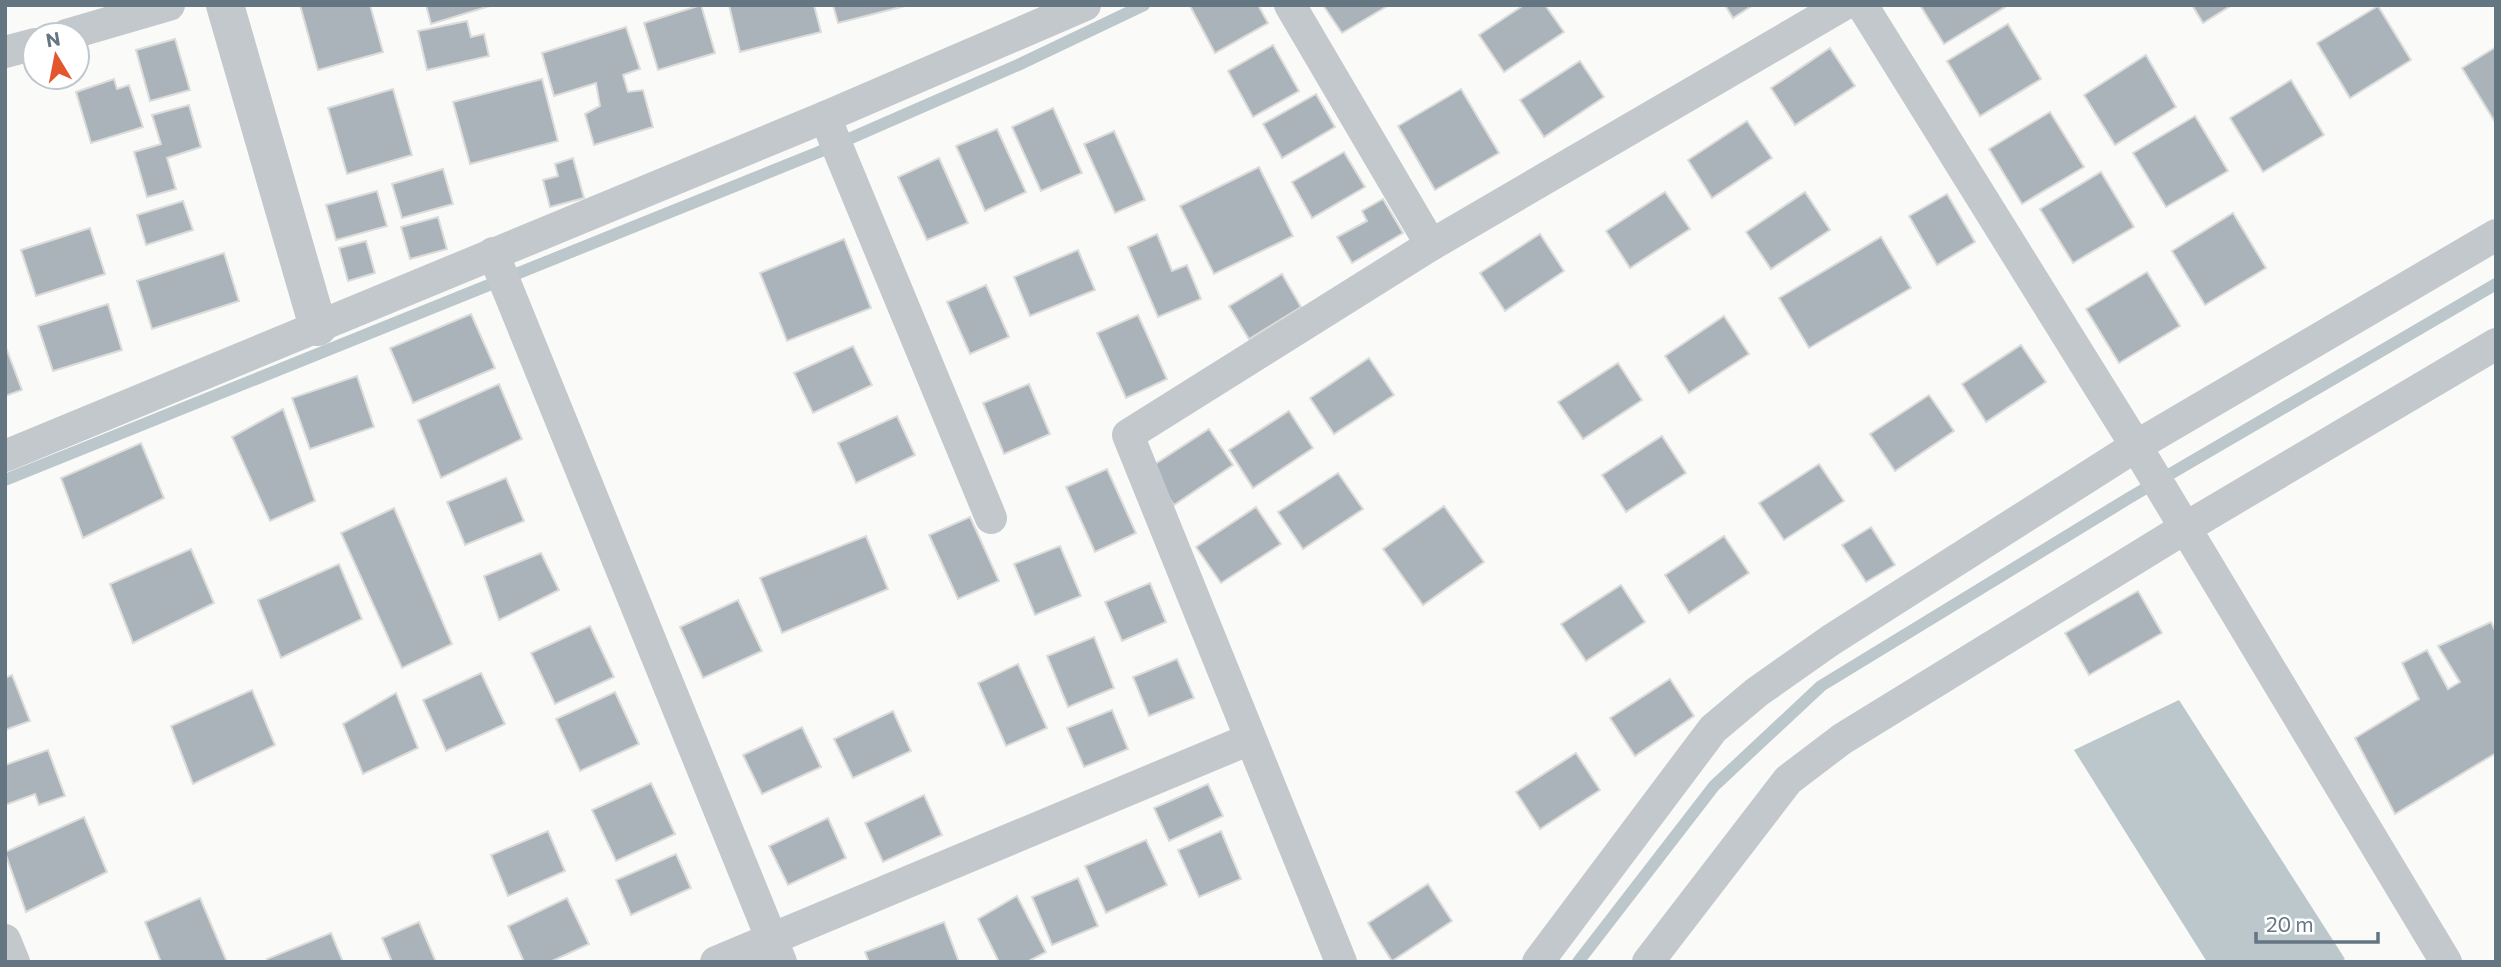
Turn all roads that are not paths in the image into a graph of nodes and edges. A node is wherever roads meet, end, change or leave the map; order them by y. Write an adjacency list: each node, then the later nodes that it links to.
1 (169, 5): 7 (street)
2 (225, 5): 12 (street)
3 (1085, 5): 8 (street)
4 (1290, 5): 10 (street)
5 (1843, 5): 10 (street)
6 (1862, 5): 14 (street)
7 (91, 28)
8 (825, 117): 11 (street); 16 (street)
9 (2496, 235): 14 (street)
10 (1431, 245): 18 (street)
11 (493, 253): 12 (street); 20 (street)
12 (318, 327): 15 (street)
13 (2496, 344): 17 (street)
14 (2136, 446): 17 (street); 24 (street)
15 (5, 456)
16 (991, 518)
17 (2185, 528): 25 (street); 26 (street)
18 (1250, 740): 20 (street); 23 (street)
19 (5, 940): 21 (street)
20 (777, 950): 22 (street)
21 (14, 962)
22 (716, 962)
23 (1341, 962)
24 (1538, 962)
25 (1648, 962)
26 (2445, 962)

